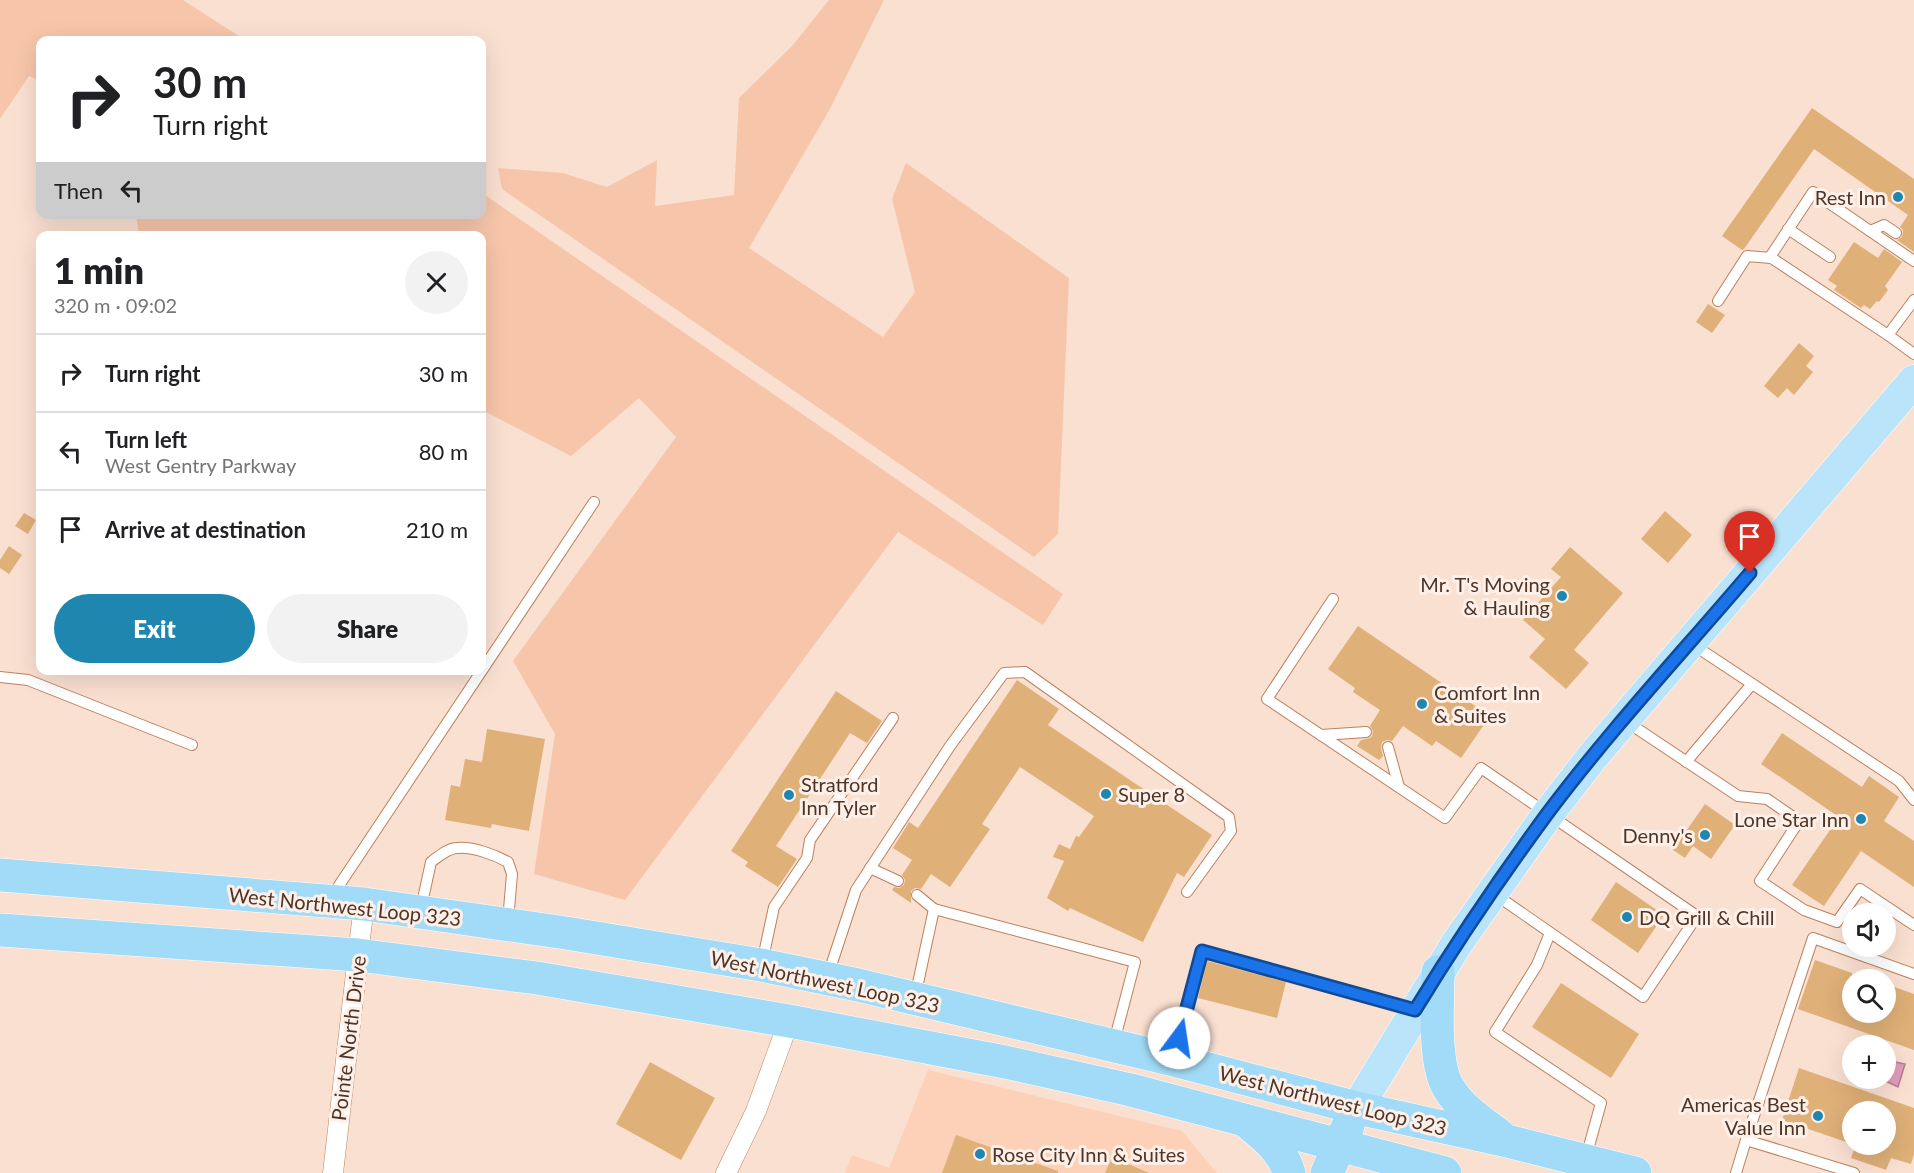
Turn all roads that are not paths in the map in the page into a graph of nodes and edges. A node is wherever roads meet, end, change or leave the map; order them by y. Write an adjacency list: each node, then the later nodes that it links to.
1 (1788, 229): 2 (lane); 4 (lane); 5 (lane)
2 (1870, 231): 3 (lane); 6 (lane)
3 (1896, 233)
4 (1830, 256)
5 (1771, 258): 7 (lane); 9 (lane)
6 (1914, 261)
7 (1718, 301)
8 (1912, 305): 9 (lane)
9 (1888, 335): 10 (lane)
10 (1914, 354)
11 (1914, 381): 14 (main road)
12 (594, 502): 15 (lane)
13 (1332, 600): 22 (lane)
14 (1690, 643): 18 (lane); 20 (main road)
15 (486, 664)
16 (479, 675): 35 (lane)
17 (0, 677): 23 (lane)
18 (1752, 684): 25 (lane); 27 (lane)
19 (893, 718): 44 (lane)
20 (1624, 720): 25 (lane); 28 (main road)
21 (1366, 732): 22 (lane)
22 (1321, 735): 26 (lane)
23 (192, 745)
24 (1388, 747): 26 (lane)
25 (1686, 762): 40 (lane)
26 (1399, 787): 28 (lane)
27 (1914, 800)
28 (1548, 814): 33 (main road); 42 (lane)
29 (870, 868): 31 (lane); 32 (lane); 47 (lane)
30 (0, 875): 35 (highway, West Northwest Loop 323)
31 (898, 881)
32 (1187, 892)
33 (1491, 892): 42 (lane); 45 (main road)
34 (917, 895): 37 (lane)
35 (328, 901): 36 (highway, West Northwest Loop 323)
36 (364, 904): 38 (highway, West Northwest Loop 323); 43 (street, Pointe North Drive)
37 (934, 909): 48 (lane); 51 (lane)
38 (420, 912): 39 (highway, West Northwest Loop 323); 39 (lane)
39 (508, 925): 44 (highway, West Northwest Loop 323)
40 (1914, 925)
41 (0, 930): 43 (highway, West Northwest Loop 323)
42 (1550, 933): 58 (lane)
43 (358, 956): 50 (highway, West Northwest Loop 323); 59 (street, Pointe North Drive)
44 (761, 965): 47 (highway, West Northwest Loop 323)
45 (1438, 972): 49 (main road); 56 (highway)
46 (1914, 974): 55 (lane)
47 (827, 978): 48 (highway, West Northwest Loop 323)
48 (914, 998): 51 (highway, West Northwest Loop 323)
49 (1415, 1010): 52 (lane); 53 (main road)
50 (789, 1021): 54 (highway, West Northwest Loop 323); 60 (street)
51 (1113, 1045): 52 (highway, West Northwest Loop 323)
52 (1174, 1060): 53 (highway, West Northwest Loop 323)
53 (1357, 1108): 56 (highway, West Northwest Loop 323); 57 (highway)
54 (1243, 1119): 57 (highway, West Northwest Loop 323); 61 (highway)
55 (1746, 1140): 64 (lane); 65 (lane)
56 (1507, 1141): 58 (highway, West Northwest Loop 323)
57 (1333, 1159): 62 (highway, West Northwest Loop 323)
58 (1585, 1160): 63 (highway, West Northwest Loop 323)
59 (333, 1173)
60 (726, 1173)
61 (1289, 1173)
62 (1445, 1173)
63 (1635, 1173)
64 (1736, 1173)
65 (1854, 1173)

